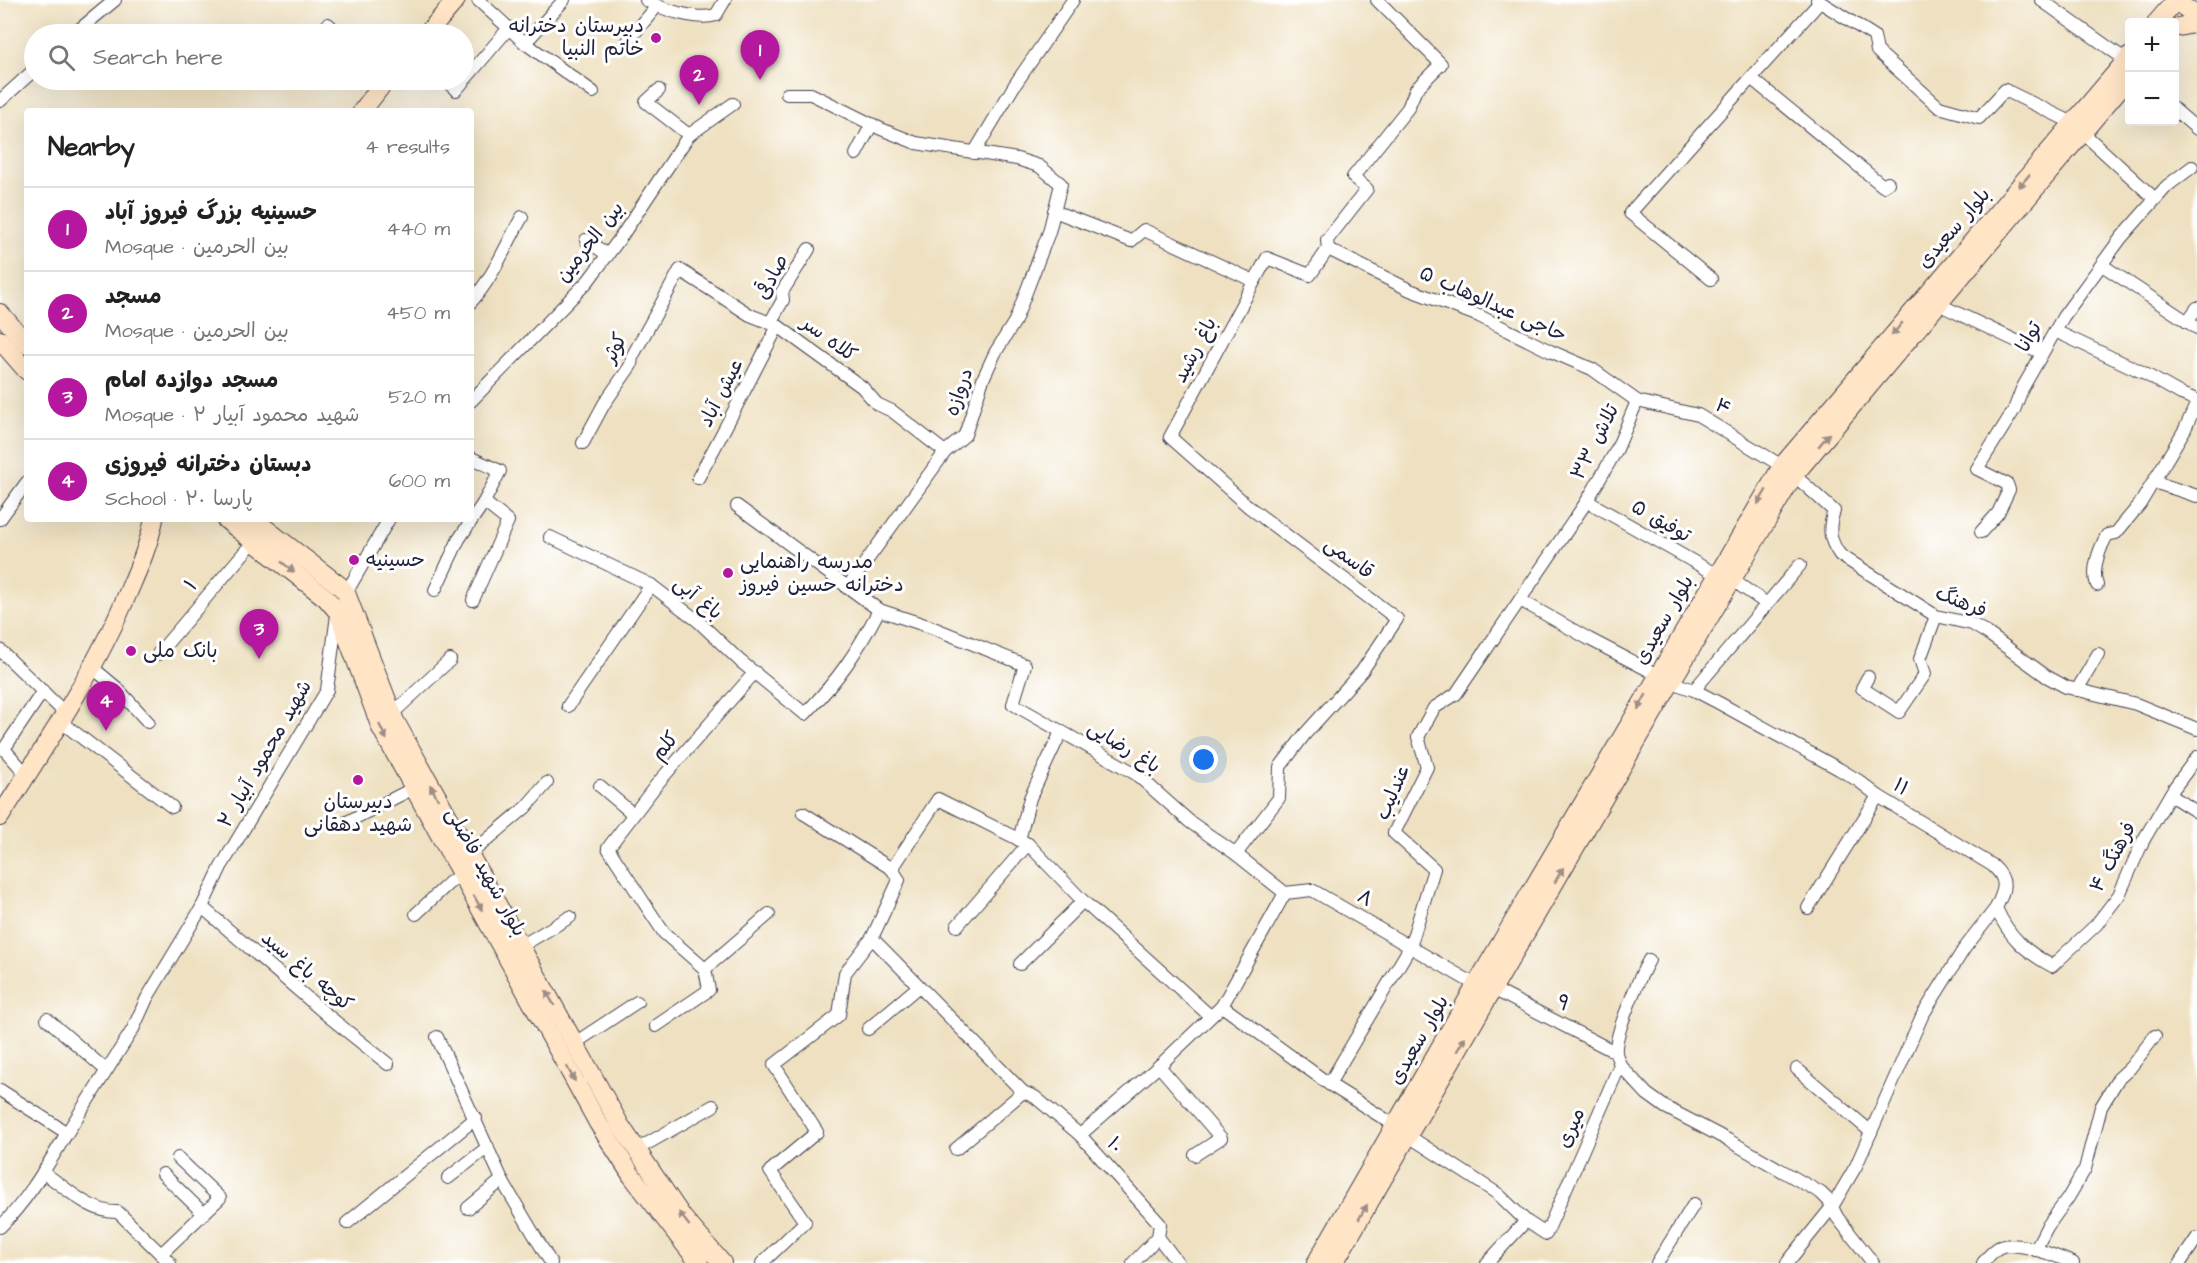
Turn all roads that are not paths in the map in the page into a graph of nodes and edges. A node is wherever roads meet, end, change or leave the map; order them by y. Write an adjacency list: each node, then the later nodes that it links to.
1 (115, 0): 17 (street)
2 (456, 0): 18 (main road)
3 (478, 0): 20 (street)
4 (564, 0): 22 (street)
5 (725, 0): 11 (street)
6 (1073, 0): 40 (street)
7 (1377, 0): 49 (street)
8 (2041, 0): 23 (street)
9 (2157, 0): 13 (main road)
10 (1818, 1): 26 (street); 37 (street)
11 (651, 3): 21 (street)
12 (2185, 3): 14 (main road); 15 (main road)
13 (2158, 18)
14 (2163, 18)
15 (2175, 18)
16 (2197, 23): 19 (main road)
17 (86, 24)
18 (436, 24)
19 (2179, 27)
20 (509, 28): 22 (street); 25 (street)
21 (628, 41)
22 (525, 43): 30 (street)
23 (2125, 62)
24 (2125, 68): 37 (main road, بلوار سعیدی)
25 (474, 69)
26 (1751, 78): 43 (street); 54 (street)
27 (24, 79): 32 (street)
28 (379, 90): 34 (main road)
29 (660, 90): 39 (street)
30 (593, 92)
31 (787, 94): 36 (street)
32 (0, 100)
33 (733, 104): 39 (street, بین الحرمین)
34 (368, 108)
35 (2179, 113): 38 (street)
36 (872, 124): 40 (street); 41 (street)
37 (2077, 128): 44 (street); 53 (main road, بلوار سعیدی)
38 (2197, 129)
39 (689, 135): 50 (street, بین الحرمین)
40 (974, 153): 45 (street, دروازه)
41 (856, 154)
42 (2192, 167): 44 (street, توانا)
43 (1888, 183)
44 (2155, 199): 51 (street, توانا)
45 (1054, 212): 55 (street); 72 (street, دروازه)
46 (522, 217): 56 (street)
47 (586, 240): 50 (street)
48 (809, 249): 60 (street, صادقی)
49 (1328, 249): 55 (street, باغ رشید); 68 (street, حاجی عبدالوهاب ۵)
50 (608, 255): 67 (street, بین الحرمین)
51 (2102, 265): 61 (street); 62 (street, توانا)
52 (680, 270): 60 (street, کلاه سر); 71 (street, کوثر)
53 (1957, 270): 57 (main road, بلوار سعیدی); 74 (main road, بلوار سعیدی, one-way to 74)
54 (1711, 279)
55 (1254, 281): 70 (street, باغ رشید)
56 (474, 298)
57 (1938, 304): 65 (street); 74 (main road, بلوار سعیدی, one-way to 57)
58 (2197, 309): 61 (street)
59 (0, 313): 64 (main road)
60 (774, 325): 72 (street, کلاه سر); 75 (street, عیش آباد)
61 (2192, 325)
62 (2055, 331): 65 (street, توانا); 69 (street)
63 (0, 340): 66 (main road)
64 (24, 341)
65 (2042, 353): 90 (street, توانا)
66 (24, 368)
67 (474, 397)
68 (1637, 401): 74 (street, ۴); 79 (street, تلاش ۳۳)
69 (2197, 401): 76 (street)
70 (1170, 437): 140 (street, قاسمی)
71 (583, 443)
72 (945, 452): 98 (street, دروازه)
73 (474, 459): 80 (street)
74 (1788, 471): 95 (main road, بلوار سعیدی); 106 (street, فرهنگ)
75 (698, 478)
76 (2154, 482): 78 (street); 97 (street)
77 (24, 486): 82 (street)
78 (2197, 496)
79 (1587, 501): 95 (street, توفیق ۵); 102 (street, تلاش ۳۳)
80 (484, 502): 83 (street); 101 (street)
81 (737, 506): 98 (street)
82 (2, 512)
83 (474, 516)
84 (153, 522): 93 (main road)
85 (166, 522): 93 (main road)
86 (229, 522): 92 (main road, بلوار شهید فاضلی)
87 (257, 522): 100 (main road, بلوار شهید فاضلی)
88 (387, 522): 100 (street)
89 (470, 522): 99 (street)
90 (1981, 531)
91 (550, 537): 96 (street, باغ آبی)
92 (254, 541): 105 (main road, بلوار شهید فاضلی, one-way to 105); 108 (street, ۱)
93 (149, 542): 111 (main road)
94 (1800, 565): 103 (street)
95 (1724, 577): 103 (street, توفیق ۵); 114 (main road, بلوار سعیدی)
96 (651, 585): 112 (street, باغ آبی); 120 (street)
97 (2097, 585)
98 (847, 588): 104 (street)
99 (435, 590)
100 (346, 593): 115 (main road, بلوار شهید فاضلی)
101 (473, 600)
102 (1520, 600): 114 (street, ۱۱); 119 (street, تلاش ۳۳)
103 (1767, 604): 116 (street)
104 (879, 610): 112 (street, باغ آبی); 125 (street, باغ رضایی)
105 (338, 612): 115 (main road, بلوار شهید فاضلی); 146 (street, شهید محمود آبیار ۲)
106 (1936, 616): 113 (street); 117 (street, فرهنگ)
107 (0, 650): 118 (street)
108 (158, 654)
109 (2098, 654): 117 (street)
110 (450, 660): 121 (street)
111 (93, 668): 122 (main road); 123 (street)
112 (754, 672): 136 (street, کلم)
113 (1868, 677)
114 (1664, 678): 116 (street, ۱۱); 160 (main road, بلوار سعیدی)
115 (374, 688): 121 (main road, بلوار شهید فاضلی); 130 (main road, بلوار شهید فاضلی, one-way to 130)
116 (1694, 690): 132 (street, ۱۱)
117 (2077, 690): 124 (street, فرهنگ)
118 (43, 691): 122 (street); 127 (street)
119 (1456, 694): 155 (street, عندلیب)
120 (568, 706)
121 (392, 714): 141 (main road, بلوار شهید فاضلی, one-way to 121)
122 (62, 717): 127 (main road); 133 (street)
123 (148, 722)
124 (2196, 725)
125 (1061, 732): 139 (street); 140 (street, باغ رضایی)
126 (2197, 757): 131 (street, فرهنگ ۴)
127 (27, 775): 137 (main road)
128 (547, 783): 141 (street)
129 (600, 786): 136 (street)
130 (414, 788): 138 (street); 143 (main road, بلوار شهید فاضلی)
131 (2170, 795): 134 (street); 148 (street, فرهنگ ۴)
132 (1878, 796): 147 (street); 148 (street, ۱۱)
133 (172, 807)
134 (2197, 812)
135 (803, 813): 142 (street)
136 (633, 814): 158 (street, کلم)
137 (0, 817)
138 (347, 822)
139 (1024, 842): 142 (street); 145 (street); 152 (street)
140 (1236, 854): 144 (street)
141 (469, 855): 154 (main road, بلوار شهید فاضلی)
142 (892, 869): 153 (street)
143 (462, 874): 149 (street); 206 (main road, بلوار شهید فاضلی, one-way to 206)
144 (1286, 893): 155 (street, ۸); 162 (street)
145 (1083, 901): 157 (street); 163 (street)
146 (202, 907): 171 (street, کوچه باغ سید); 175 (street, شهید محمود آبیار ۲)
147 (1808, 908)
148 (1996, 908): 182 (street)
149 (416, 914)
150 (769, 914): 158 (street)
151 (570, 917): 154 (street)
152 (957, 926)
153 (872, 938): 159 (street); 208 (street)
154 (520, 946): 169 (main road, بلوار شهید فاضلی, one-way to 154)
155 (1410, 946): 160 (street, ۸); 176 (street)
156 (1649, 960): 170 (street)
157 (1020, 964)
158 (705, 969): 165 (street)
159 (919, 986): 166 (street); 178 (street)
160 (1484, 987): 170 (street, ۹); 181 (main road, بلوار سعیدی)
161 (637, 1002): 169 (street)
162 (1222, 1006): 163 (street, ۱۰); 176 (street)
163 (1210, 1016): 173 (street, ۱۰)
164 (47, 1019): 175 (street)
165 (656, 1026)
166 (868, 1029)
167 (437, 1036): 180 (street)
168 (2155, 1036): 203 (street)
169 (575, 1043): 187 (main road, بلوار شهید فاضلی)
170 (1615, 1052): 172 (street)
171 (388, 1064)
172 (1620, 1065): 195 (street); 198 (street, میری)
173 (1159, 1066): 184 (street, ۱۰); 188 (street)
174 (1797, 1069): 182 (street)
175 (106, 1070): 183 (street, شهید محمود آبیار ۲)
176 (1329, 1084): 181 (street)
177 (0, 1090): 183 (street)
178 (1023, 1092): 184 (street); 186 (street)
179 (712, 1106): 187 (street)
180 (476, 1118): 185 (street); 199 (street)
181 (1402, 1131): 198 (street); 211 (main road, بلوار سعیدی); 212 (main road, بلوار سعیدی, one-way to 181)
182 (1871, 1132): 195 (street)
183 (67, 1133): 190 (street, شهید محمود آبیار ۲)
184 (1080, 1135): 201 (street, ۱۰)
185 (488, 1147): 192 (street); 193 (street)
186 (956, 1149)
187 (636, 1150): 207 (main road, بلوار شهید فاضلی, one-way to 187)
188 (1196, 1155)
189 (178, 1158): 197 (street)
190 (43, 1172): 200 (street, شهید محمود آبیار ۲); 204 (street)
191 (163, 1174): 197 (street)
192 (448, 1178)
193 (502, 1180): 196 (street); 205 (street)
194 (1694, 1204): 214 (street)
195 (1832, 1207): 215 (street); 216 (street)
196 (468, 1208)
197 (204, 1214): 204 (street)
198 (1526, 1221): 213 (street)
199 (347, 1223)
200 (0, 1227)
201 (1158, 1238): 209 (street); 210 (street, ۱۰)
202 (2197, 1238): 219 (street)
203 (2035, 1250): 217 (street); 218 (street)
204 (166, 1258)
205 (551, 1263)
206 (699, 1263)
207 (721, 1263)
208 (762, 1263)
209 (1133, 1263)
210 (1178, 1263)
211 (1316, 1263)
212 (1334, 1263)
213 (1487, 1263)
214 (1658, 1263)
215 (1787, 1263)
216 (1873, 1263)
217 (1983, 1263)
218 (2073, 1263)
219 (2181, 1263)

